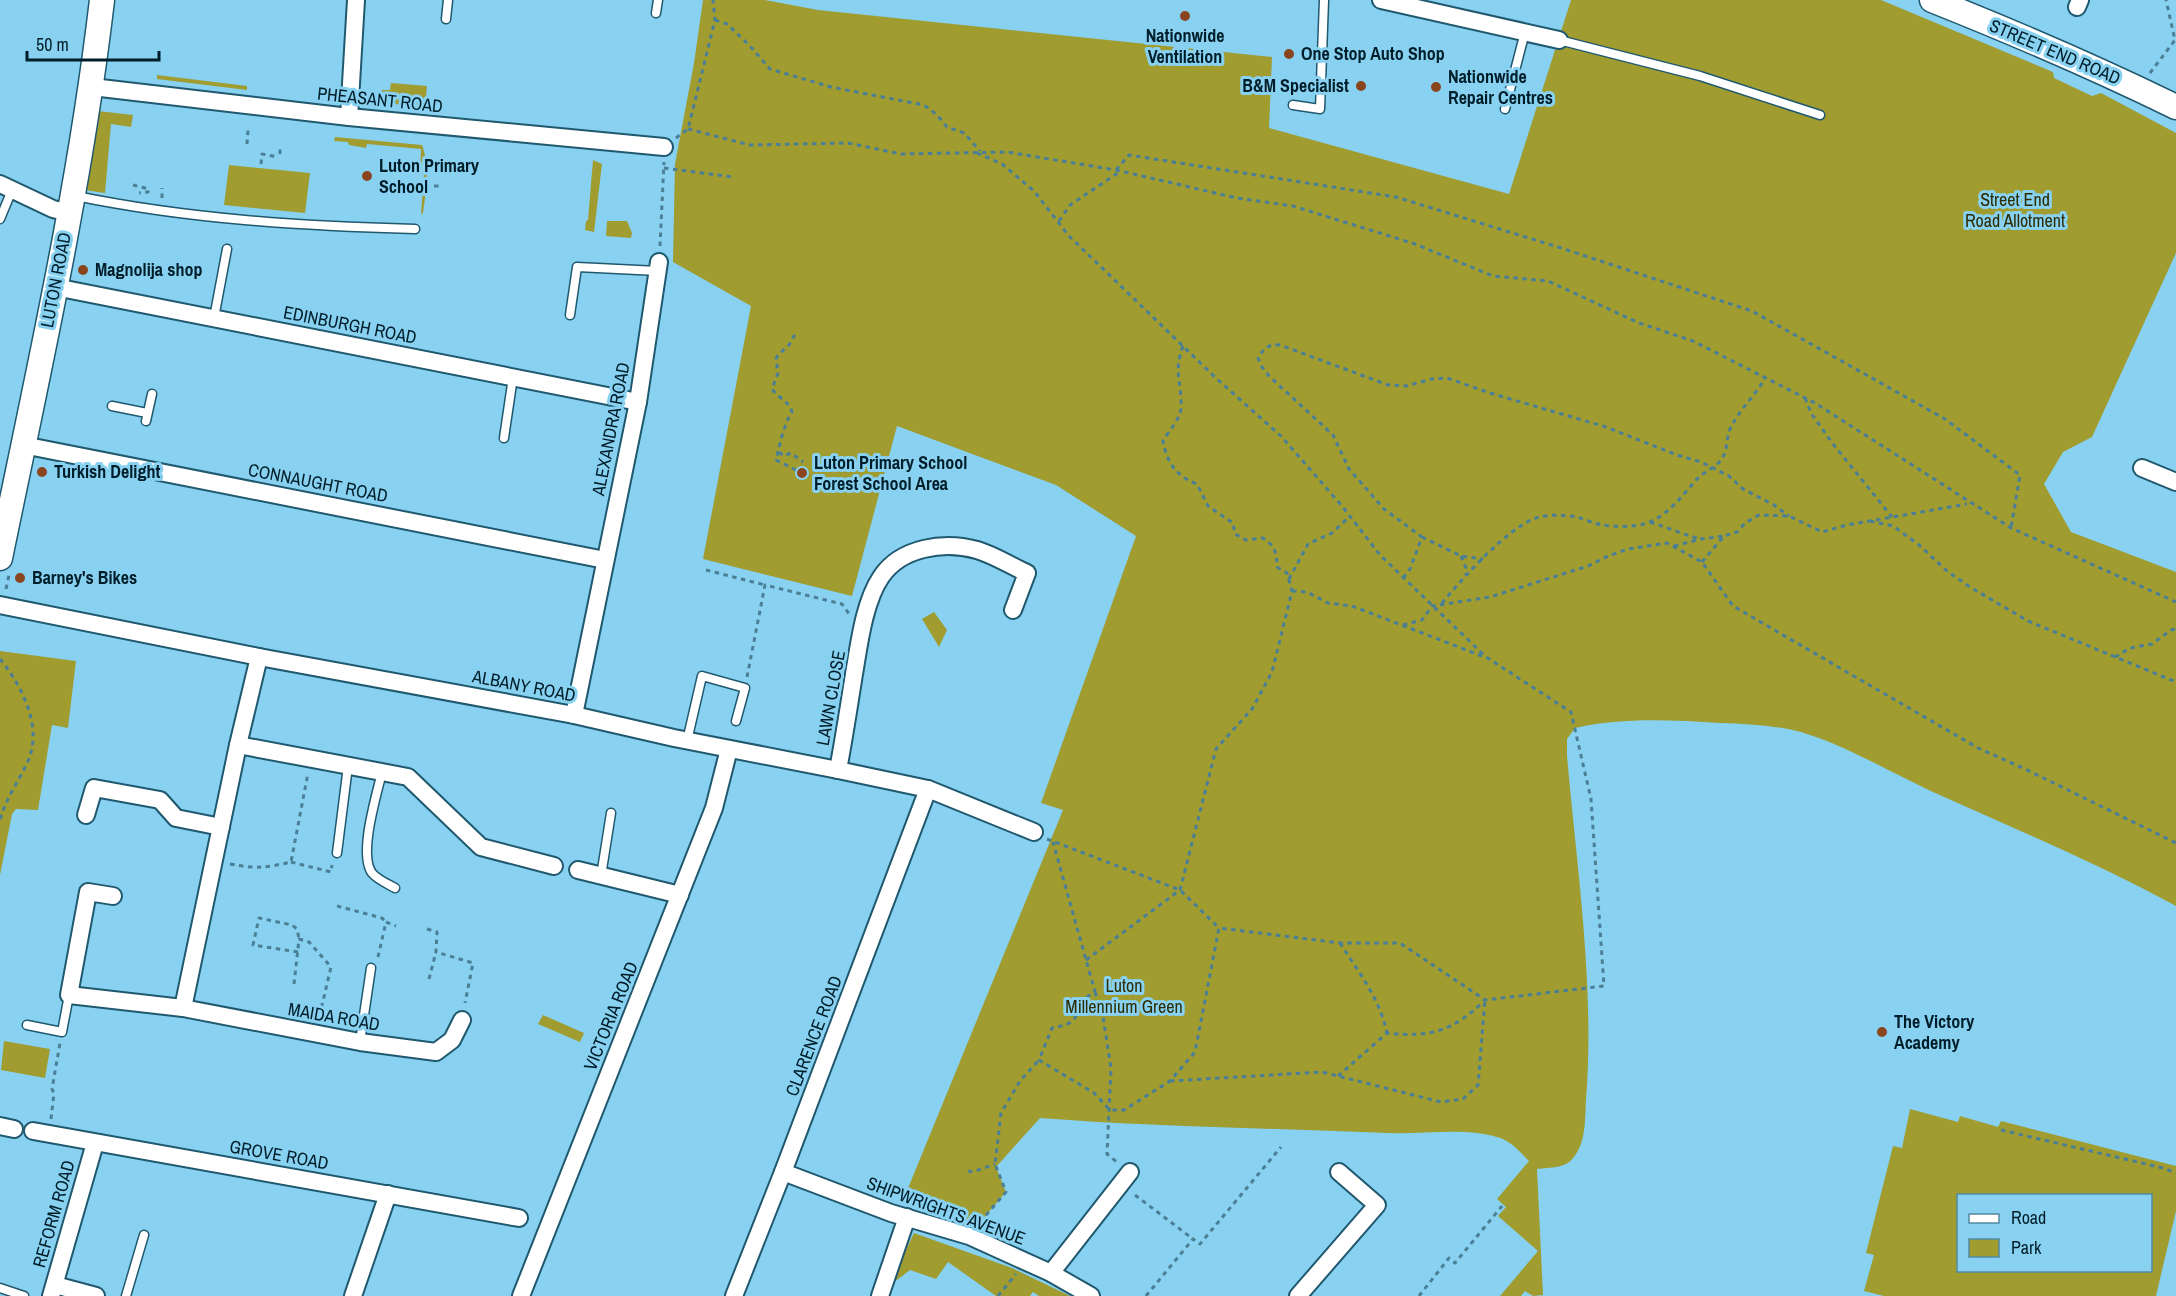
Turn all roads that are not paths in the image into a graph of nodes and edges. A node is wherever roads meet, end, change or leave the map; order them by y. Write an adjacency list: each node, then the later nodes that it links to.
1 (102, 0): 13 (street, LUTON ROAD)
2 (356, 0): 18 (street)
3 (448, 0): 10 (lane)
4 (658, 0): 9 (lane)
5 (1324, 0): 14 (lane)
6 (1381, 0): 8 (street)
7 (1932, 0): 15 (street, STREET END ROAD)
8 (1407, 3): 11 (street)
9 (656, 12)
10 (446, 19)
11 (1525, 32): 12 (street); 16 (lane)
12 (1559, 40): 17 (lane)
13 (92, 87): 18 (street, PHEASANT ROAD); 21 (street, LUTON ROAD)
14 (1293, 105)
15 (2176, 107)
16 (1505, 109)
17 (1820, 115)
18 (349, 117): 19 (street, PHEASANT ROAD)
19 (664, 147)
20 (6, 187): 21 (street); 22 (lane)
21 (74, 205): 23 (lane); 26 (street, LUTON ROAD)
22 (0, 219)
23 (416, 229)
24 (227, 249): 28 (lane)
25 (659, 267): 27 (lane); 31 (street, ALEXANDRA ROAD)
26 (55, 287): 28 (street, EDINBURGH ROAD); 34 (street, LUTON ROAD)
27 (570, 315)
28 (214, 318): 29 (street, EDINBURGH ROAD)
29 (513, 377): 31 (street, EDINBURGH ROAD); 33 (lane)
30 (152, 394): 32 (lane)
31 (638, 402): 38 (street, ALEXANDRA ROAD)
32 (112, 406)
33 (504, 438)
34 (24, 445): 37 (street, LUTON ROAD); 38 (street, CONNAUGHT ROAD)
35 (2142, 468): 36 (street)
36 (2175, 477)
37 (0, 558)
38 (605, 560): 42 (street, ALEXANDRA ROAD)
39 (0, 604): 41 (street, ALBANY ROAD)
40 (1013, 610): 48 (street, LAWN CLOSE)
41 (259, 657): 42 (street, ALBANY ROAD); 45 (street)
42 (574, 715): 44 (street, ALBANY ROAD)
43 (736, 721): 44 (lane)
44 (687, 741): 46 (street, ALBANY ROAD)
45 (238, 745): 47 (street); 53 (street)
46 (729, 749): 48 (street, ALBANY ROAD); 61 (street, VICTORIA ROAD)
47 (348, 766): 49 (street); 55 (lane)
48 (838, 770): 50 (street, ALBANY ROAD)
49 (382, 772): 56 (street); 59 (lane)
50 (928, 789): 54 (street, ALBANY ROAD); 70 (street, CLARENCE ROAD)
51 (611, 813): 58 (lane)
52 (86, 815): 53 (street)
53 (221, 827): 64 (street)
54 (1034, 832)
55 (337, 854)
56 (554, 866)
57 (578, 870): 58 (street)
58 (601, 876): 61 (street)
59 (395, 888)
60 (113, 896): 63 (street)
61 (680, 896): 84 (street, VICTORIA ROAD)
62 (371, 968): 67 (lane)
63 (69, 995): 64 (street, MAIDA ROAD); 66 (lane)
64 (183, 1008): 67 (street, MAIDA ROAD)
65 (462, 1020): 67 (street, MAIDA ROAD)
66 (27, 1025)
67 (360, 1042)
68 (41, 1132): 69 (street, GROVE ROAD)
69 (94, 1143): 73 (street, GROVE ROAD); 79 (street, REFORM ROAD)
70 (783, 1172): 74 (street, SHIPWRIGHTS AVENUE); 85 (street, CLARENCE ROAD)
71 (1339, 1172): 88 (street)
72 (1127, 1176): 77 (street)
73 (388, 1194): 75 (street, GROVE ROAD); 83 (street)
74 (907, 1217): 77 (street, SHIPWRIGHTS AVENUE); 86 (street)
75 (519, 1218)
76 (144, 1235): 82 (lane)
77 (1051, 1273): 87 (street, SHIPWRIGHTS AVENUE)
78 (0, 1288): 80 (lane)
79 (53, 1290): 81 (street)
80 (24, 1296)
81 (96, 1296)
82 (126, 1296)
83 (353, 1296)
84 (521, 1296)
85 (734, 1296)
86 (880, 1296)
87 (1091, 1296)
88 (1298, 1296)

